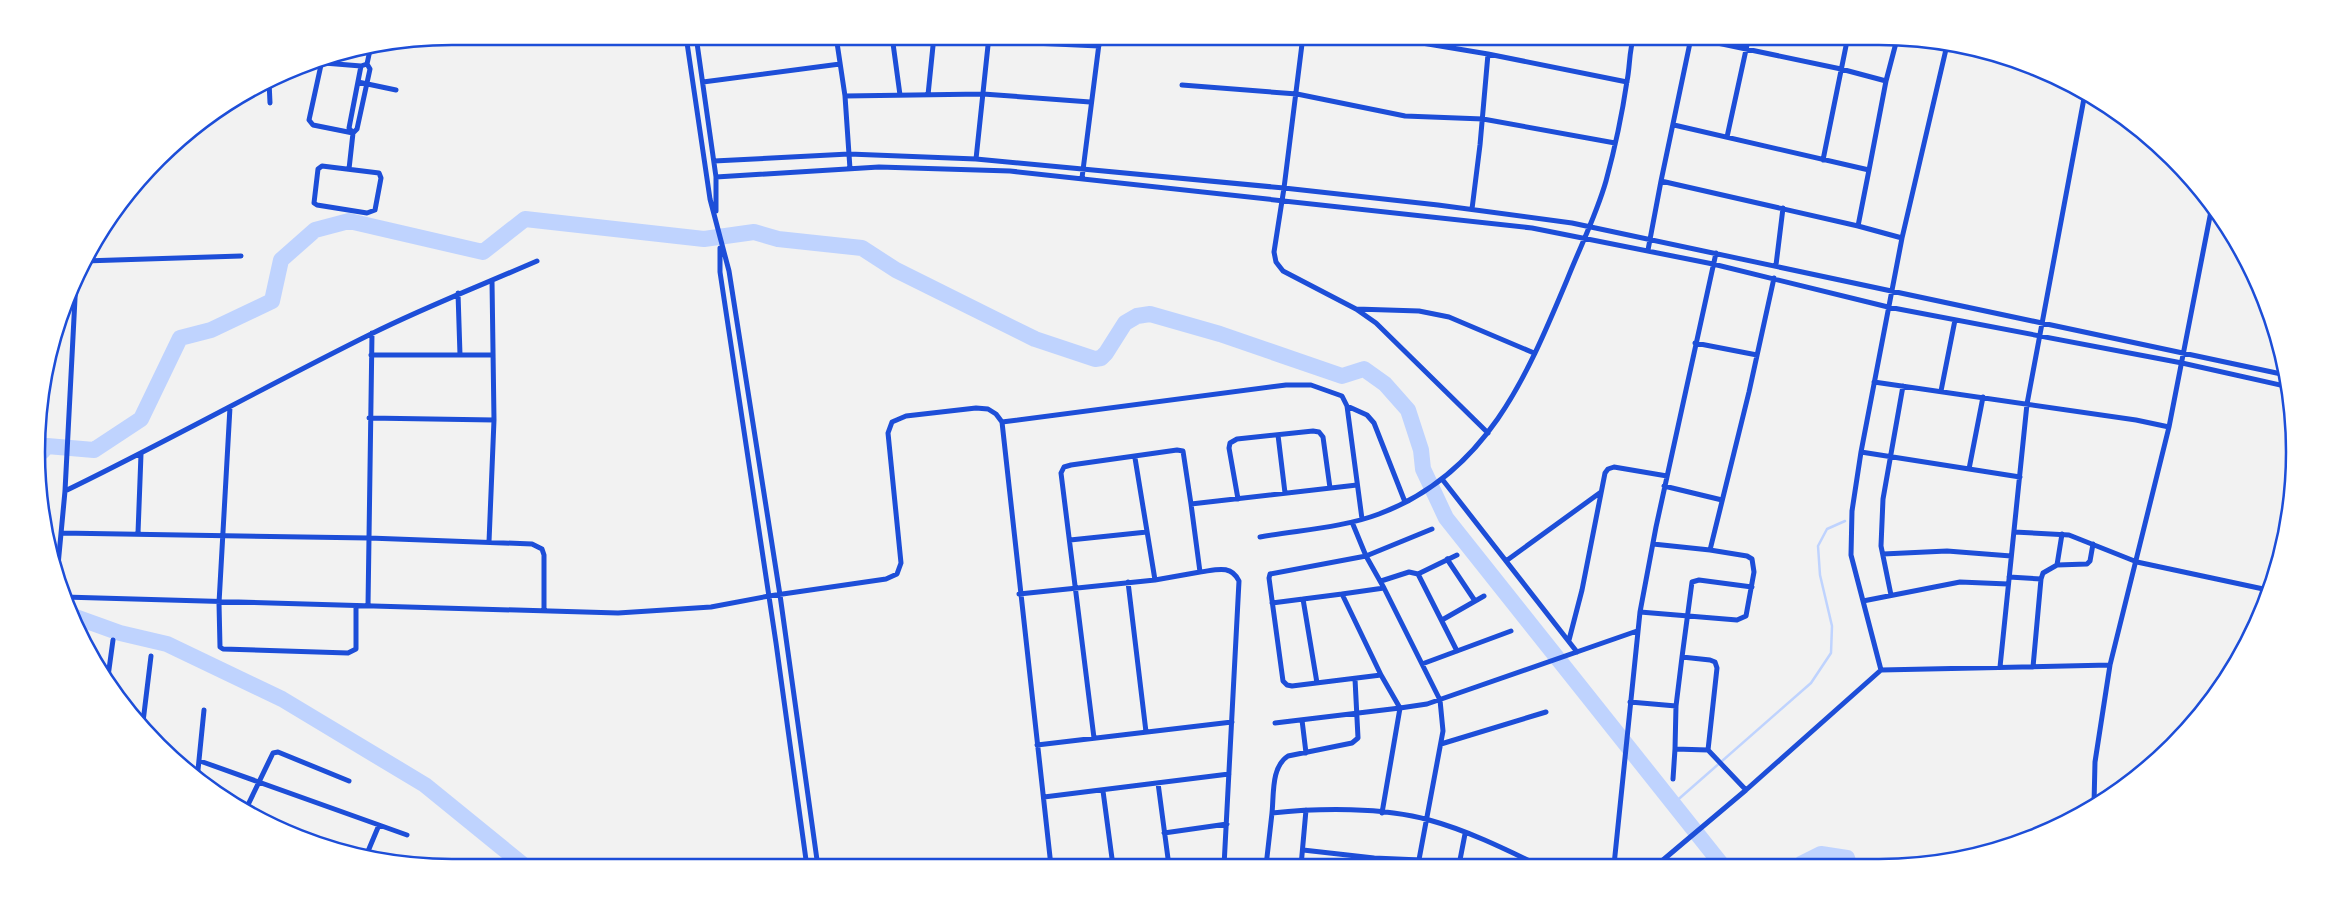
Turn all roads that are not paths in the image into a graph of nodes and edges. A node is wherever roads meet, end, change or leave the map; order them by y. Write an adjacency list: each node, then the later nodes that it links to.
1 (687, 45): 63 (street)
2 (697, 45): 29 (street)
3 (837, 45): 23 (street)
4 (893, 45): 37 (street)
5 (933, 45): 38 (street)
6 (988, 45): 35 (street)
7 (1043, 45): 15 (street)
8 (1300, 45): 36 (street)
9 (1434, 45): 20 (street)
10 (1633, 45): 30 (street)
11 (1690, 45): 44 (street)
12 (1726, 45): 17 (street)
13 (1747, 45): 17 (street)
14 (1846, 45): 26 (street)
15 (1099, 46): 41 (street)
16 (1895, 46): 27 (street)
17 (1746, 49): 26 (street); 46 (street)
18 (1946, 51): 69 (street)
19 (369, 54): 22 (street)
20 (1488, 54): 30 (street); 43 (street)
21 (332, 64): 24 (street)
22 (367, 64): 24 (street); 31 (street)
23 (840, 64): 29 (street); 39 (street)
24 (361, 66): 28 (street)
25 (321, 67): 45 (street)
26 (1841, 69): 27 (street); 50 (street)
27 (1886, 81): 55 (street)
28 (358, 82): 31 (street); 45 (street)
29 (703, 82): 51 (street)
30 (1627, 82): 47 (street)
31 (366, 84): 34 (street); 45 (street)
32 (1182, 85): 36 (street)
33 (269, 89): 42 (street)
34 (396, 90)
35 (983, 94): 38 (street); 41 (street); 49 (street)
36 (1297, 94): 43 (street); 59 (street)
37 (900, 95): 38 (street); 39 (street)
38 (928, 95)
39 (845, 96): 48 (street)
40 (2084, 101): 86 (street)
41 (1090, 102): 53 (street)
42 (270, 103)
43 (1483, 119): 47 (street); 62 (street)
44 (1674, 125): 46 (street); 58 (street)
45 (353, 133): 52 (street)
46 (1727, 137): 50 (street)
47 (1615, 143): 65 (street)
48 (849, 154): 49 (street); 51 (street); 54 (street)
49 (976, 159): 53 (street)
50 (1823, 160): 55 (street)
51 (714, 161): 56 (street)
52 (349, 168): 52 (street)
53 (1084, 168): 57 (street); 59 (street)
54 (850, 169): 56 (street); 57 (street)
55 (1869, 170): 66 (street)
56 (716, 177): 63 (street)
57 (1082, 178): 60 (street)
58 (1662, 181): 61 (street); 68 (street)
59 (1284, 188): 60 (street); 62 (street)
60 (1281, 199): 67 (street); 84 (street)
61 (1783, 208): 66 (street); 77 (street)
62 (1472, 209): 65 (street)
63 (716, 214): 70 (street)
64 (2210, 216): 90 (street)
65 (1591, 226): 67 (street); 68 (street)
66 (1858, 226): 69 (street)
67 (1586, 238): 71 (street); 91 (street)
68 (1651, 238): 71 (street); 72 (street)
69 (1902, 238): 80 (street)
70 (720, 242): 169 (street); 171 (street)
71 (1648, 250): 76 (street)
72 (1716, 252): 76 (street); 77 (street)
73 (241, 256): 74 (street)
74 (93, 261)
75 (537, 261): 79 (street)
76 (1712, 264): 78 (street); 89 (street)
77 (1776, 265): 80 (street)
78 (1774, 278): 83 (street); 95 (street)
79 (492, 281): 81 (street); 94 (street)
80 (1892, 290): 83 (street); 86 (street)
81 (458, 293): 87 (street); 93 (street)
82 (75, 299): 123 (street)
83 (1888, 307): 85 (street); 98 (street)
84 (1356, 309): 91 (street); 110 (street)
85 (1955, 320): 88 (street); 101 (street)
86 (2043, 323): 88 (street); 90 (street)
87 (372, 333): 92 (street); 105 (street)
88 (2040, 337): 96 (street); 103 (street)
89 (1695, 343): 95 (street); 117 (street)
90 (2184, 353): 96 (street); 97 (street)
91 (1534, 354): 110 (street)
92 (371, 355): 93 (street); 106 (street)
93 (460, 355): 94 (street)
94 (493, 355): 107 (street)
95 (1757, 355): 127 (street)
96 (2182, 364): 99 (street); 109 (street)
97 (2278, 373)
98 (1874, 382): 100 (street); 112 (street)
99 (2280, 385)
100 (1903, 386): 101 (street); 114 (street)
101 (1941, 391): 102 (street)
102 (1983, 397): 103 (street); 116 (street)
103 (2027, 404): 109 (street); 118 (street)
104 (1347, 406): 108 (street); 120 (street); 128 (street)
105 (230, 407): 113 (street); 138 (street)
106 (369, 418): 107 (street); 140 (street)
107 (494, 420): 142 (street)
108 (1002, 422): 167 (street); 169 (street)
109 (2169, 427): 153 (street)
110 (1488, 433): 119 (street)
111 (1278, 435): 122 (street); 125 (street); 126 (street)
112 (1861, 452): 114 (street); 176 (street)
113 (141, 454): 123 (street); 136 (street)
114 (1889, 456): 116 (street); 147 (street)
115 (1135, 458): 129 (street); 133 (street); 141 (street)
116 (1969, 469): 118 (street)
117 (1667, 476): 121 (street); 124 (street)
118 (2020, 477): 134 (street)
119 (1442, 479): 128 (street); 152 (street)
120 (1357, 485): 122 (street); 130 (street)
121 (1664, 486): 127 (street); 143 (street)
122 (1330, 488): 125 (street)
123 (64, 490): 135 (street)
124 (1601, 492): 152 (street); 188 (street)
125 (1285, 493): 126 (street)
126 (1238, 498): 129 (street)
127 (1722, 500): 145 (street)
128 (1405, 502): 130 (street)
129 (1192, 504): 155 (street)
130 (1362, 519): 131 (street)
131 (1352, 522): 139 (street); 149 (street)
132 (1432, 529): 149 (street)
133 (1147, 532): 141 (street); 159 (street)
134 (2014, 532): 137 (street); 150 (street)
135 (61, 533): 136 (street); 148 (street)
136 (138, 533): 138 (street)
137 (2062, 534): 144 (street); 154 (street)
138 (222, 536): 140 (street); 177 (street)
139 (1260, 537)
140 (369, 538): 142 (street); 180 (street)
141 (1070, 540): 164 (street)
142 (488, 542): 181 (street)
143 (1652, 544): 145 (street); 182 (street)
144 (2093, 544): 153 (street); 154 (street)
145 (1710, 550): 163 (street)
146 (1457, 554): 151 (street)
147 (1883, 554): 150 (street); 170 (street)
148 (59, 556)
149 (1366, 556): 160 (street); 178 (street)
150 (2012, 556): 157 (street)
151 (1447, 560): 156 (street); 175 (street)
152 (1506, 560): 188 (street)
153 (2137, 562): 166 (street); 194 (street)
154 (2057, 565): 158 (street)
155 (1200, 572): 159 (street); 211 (street)
156 (1418, 574): 160 (street); 184 (street)
157 (2009, 577): 158 (street); 162 (street)
158 (2041, 579): 196 (street)
159 (1155, 580): 161 (street)
160 (1381, 581): 165 (street)
161 (1128, 582): 164 (street); 213 (street)
162 (2008, 584): 170 (street); 195 (street)
163 (1752, 587): 183 (street); 183 (street)
164 (1076, 588): 167 (street); 214 (street)
165 (1384, 588): 168 (street); 193 (street)
166 (2262, 589)
167 (1019, 594): 216 (street)
168 (1342, 594): 174 (street); 199 (street)
169 (780, 595): 171 (street); 245 (street)
170 (1891, 595): 176 (street)
171 (769, 596): 181 (street); 244 (street)
172 (1484, 596): 175 (street)
173 (72, 598): 177 (street)
174 (1303, 599): 178 (street); 201 (street)
175 (1475, 601): 184 (street)
176 (1863, 601): 198 (street)
177 (219, 603): 179 (street); 179 (street)
178 (1272, 603): 201 (street)
179 (356, 606): 180 (street)
180 (368, 606): 181 (street)
181 (544, 611)
182 (1640, 612): 183 (street); 186 (street)
183 (1687, 616): 192 (street)
184 (1442, 620): 189 (street)
185 (1510, 631): 189 (street)
186 (1637, 631): 190 (street); 203 (street)
187 (113, 640): 197 (street)
188 (1568, 640): 190 (street)
189 (1457, 651): 193 (street)
190 (1577, 652): 202 (street)
191 (152, 656): 209 (street)
192 (1682, 657): 204 (street); 218 (street)
193 (1422, 664): 202 (street)
194 (2110, 665): 196 (street); 229 (street)
195 (2000, 667): 196 (street); 198 (street)
196 (2033, 667)
197 (109, 670)
198 (1881, 670): 227 (street)
199 (1381, 676): 200 (street); 205 (street)
200 (1355, 679): 201 (street); 208 (street)
201 (1317, 683)
202 (1440, 700): 205 (street); 215 (street)
203 (1630, 702): 204 (street); 256 (street)
204 (1676, 706): 217 (street)
205 (1400, 708): 208 (street); 233 (street)
206 (204, 710): 220 (street)
207 (1546, 712): 215 (street)
208 (1357, 713): 210 (street); 219 (street)
209 (144, 717)
210 (1302, 720): 212 (street); 219 (street)
211 (1232, 722): 213 (street); 222 (street)
212 (1275, 723)
213 (1146, 732): 214 (street)
214 (1094, 738): 216 (street)
215 (1441, 744): 235 (street)
216 (1037, 746): 230 (street)
217 (1675, 749): 218 (street); 223 (street)
218 (1708, 750): 227 (street)
219 (1306, 752): 234 (street)
220 (200, 761): 221 (street); 225 (street)
221 (199, 770)
222 (1229, 774): 226 (street); 236 (street)
223 (1673, 779)
224 (349, 781): 225 (street)
225 (257, 783): 231 (street); 237 (street)
226 (1158, 783): 228 (street); 238 (street)
227 (1746, 790): 257 (street)
228 (1103, 791): 230 (street); 247 (street)
229 (2094, 796)
230 (1044, 797): 246 (street)
231 (248, 804)
232 (1306, 810): 233 (street); 234 (street); 242 (street)
233 (1382, 812): 235 (street)
234 (1272, 813): 250 (street)
235 (1428, 820): 239 (street); 253 (street)
236 (1227, 824): 238 (street); 249 (street)
237 (378, 825): 240 (street); 241 (street)
238 (1164, 833): 248 (street)
239 (1466, 834): 254 (street); 255 (street)
240 (407, 835)
241 (368, 850)
242 (1303, 850): 243 (street); 251 (street)
243 (1374, 858): 252 (street)
244 (806, 859)
245 (817, 859)
246 (1050, 859)
247 (1112, 859)
248 (1167, 859)
249 (1224, 859)
250 (1267, 859)
251 (1302, 859)
252 (1383, 859)
253 (1420, 859)
254 (1460, 859)
255 (1526, 859)
256 (1615, 859)
257 (1664, 859)

